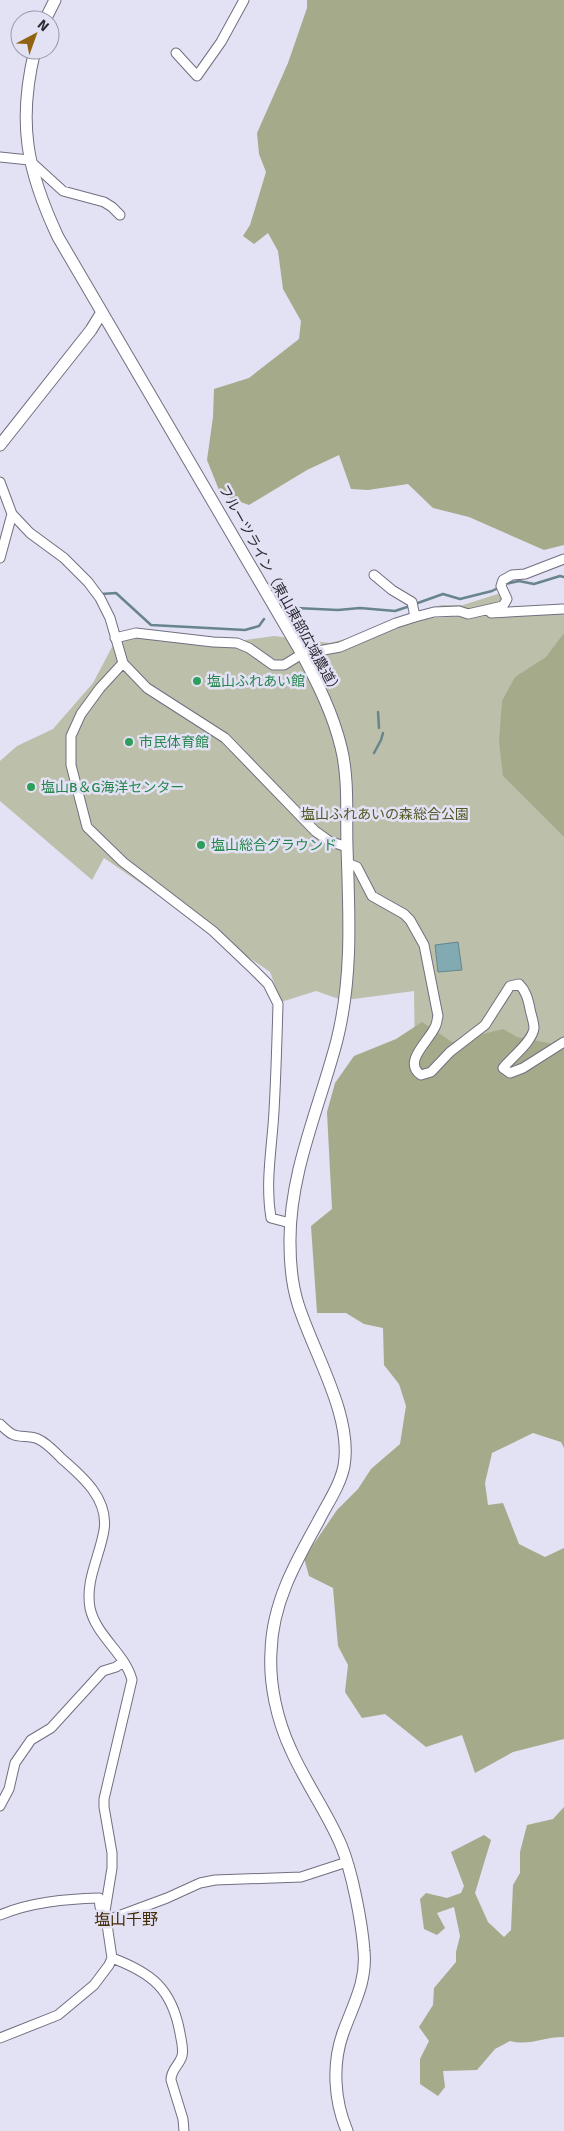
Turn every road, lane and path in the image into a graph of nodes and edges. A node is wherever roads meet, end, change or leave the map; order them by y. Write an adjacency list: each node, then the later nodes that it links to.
1 (244, 0): 2 (street)
2 (176, 53)
3 (32, 60): 5 (street, フルーツライン（東山東部広域農道）)
4 (0, 157): 5 (street)
5 (29, 160): 6 (street); 7 (street, フルーツライン（東山東部広域農道）)
6 (120, 215)
7 (102, 312): 8 (street); 18 (street, フルーツライン（東山東部広域農道）)
8 (0, 445)
9 (0, 482): 10 (street)
10 (12, 514): 11 (street); 17 (street)
11 (0, 558)
12 (564, 558): 16 (street)
13 (374, 575): 15 (street)
14 (563, 609): 16 (street)
15 (415, 614): 16 (street); 18 (street)
16 (468, 614)
17 (115, 638): 18 (street); 19 (street)
18 (302, 654): 20 (street, フルーツライン（東山東部広域農道）)
19 (123, 663): 20 (street); 23 (street)
20 (347, 847): 21 (street, フルーツライン（東山東部広域農道）)
21 (348, 863): 22 (street); 23 (street, フルーツライン（東山東部広域農道）)
22 (564, 1042)
23 (290, 1223): 27 (street, フルーツライン（東山東部広域農道）)
24 (0, 1424): 25 (street)
25 (123, 1662): 26 (street); 29 (street)
26 (0, 1806)
27 (348, 1866): 29 (street); 33 (street)
28 (0, 1915): 29 (street)
29 (105, 1916): 30 (street)
30 (112, 1958): 31 (street); 32 (street)
31 (0, 2038)
32 (184, 2131)
33 (347, 2131)

